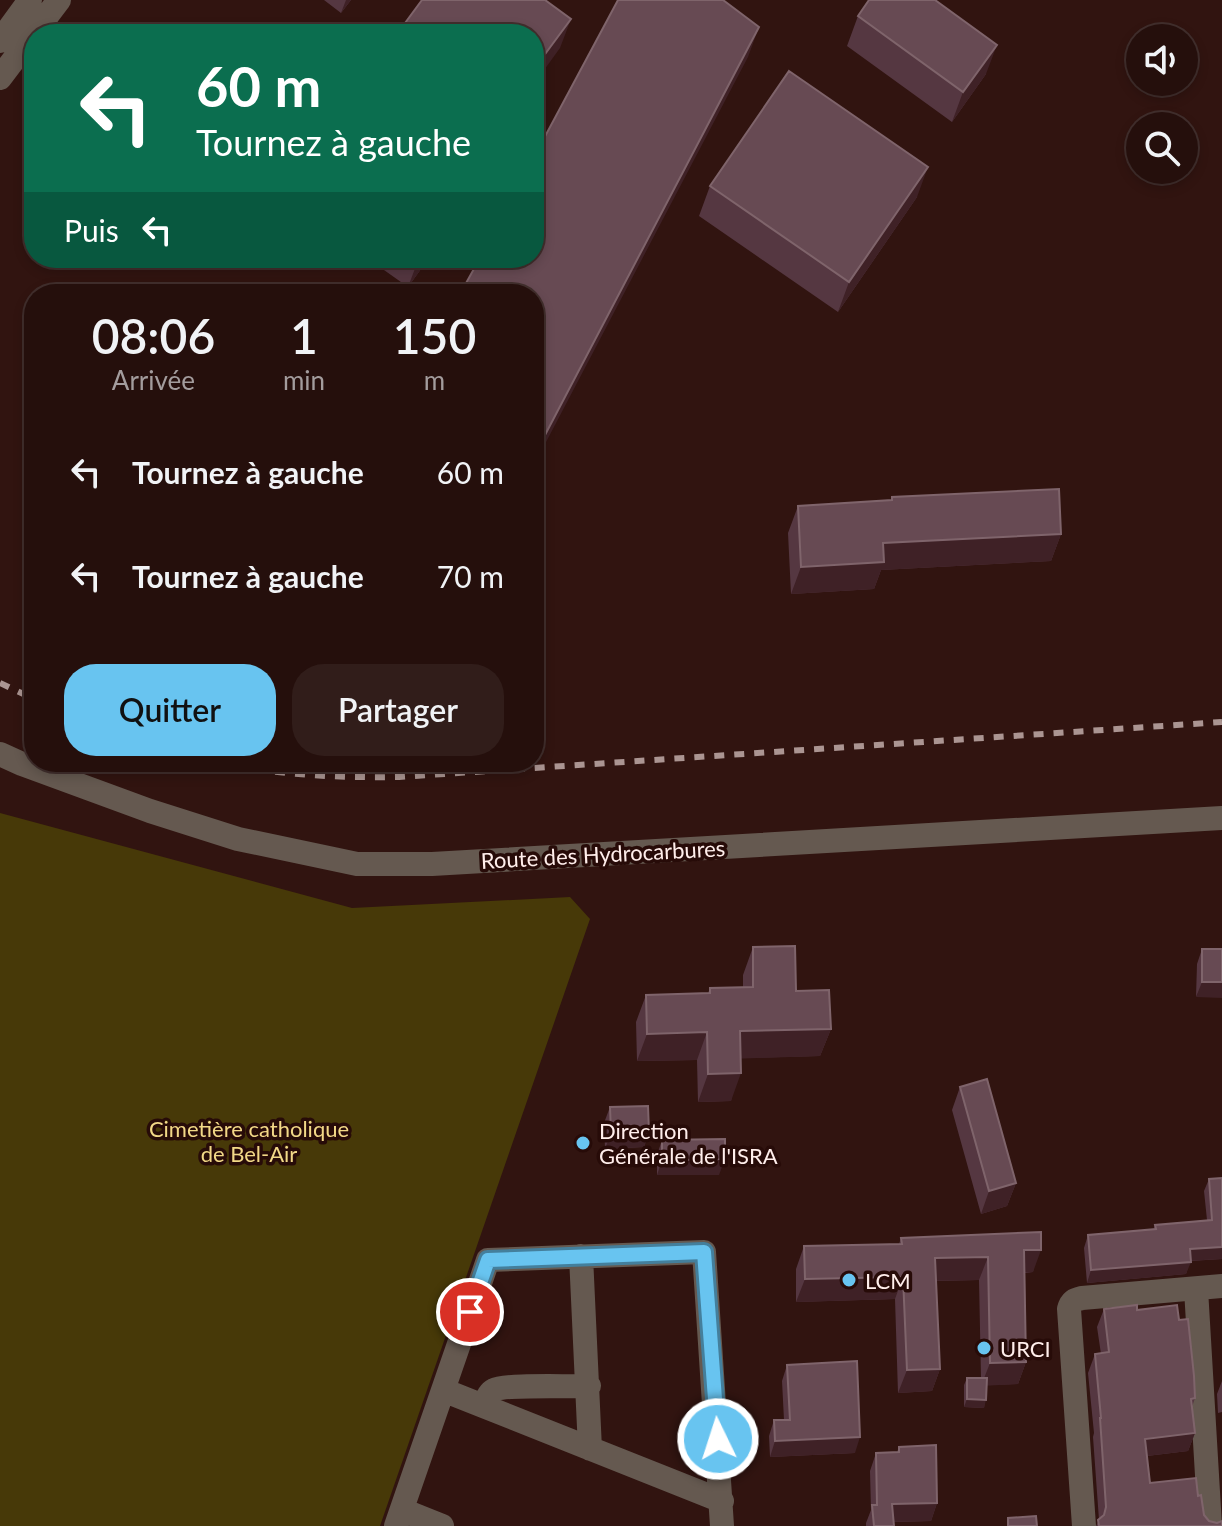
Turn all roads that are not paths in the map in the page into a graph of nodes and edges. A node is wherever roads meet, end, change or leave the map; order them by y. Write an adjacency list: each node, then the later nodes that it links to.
1 (30, 0): 4 (street)
2 (59, 0): 3 (street)
3 (41, 24)
4 (0, 41)
5 (24, 46): 6 (street)
6 (0, 78)
7 (0, 754): 8 (street, Route des Hydrocarbures)
8 (24, 765)
9 (44, 772): 10 (street, Route des Hydrocarbures)
10 (1222, 818)
11 (581, 1256): 14 (street); 15 (street); 18 (street)
12 (1222, 1286): 13 (street)
13 (1196, 1289): 22 (street); 23 (street)
14 (589, 1386): 16 (street); 17 (street)
15 (443, 1390): 16 (street); 19 (street)
16 (484, 1406): 17 (street)
17 (590, 1449): 18 (street)
18 (722, 1501): 21 (street)
19 (399, 1518): 20 (street)
20 (442, 1526)
21 (722, 1526)
22 (1084, 1526)
23 (1210, 1526)

